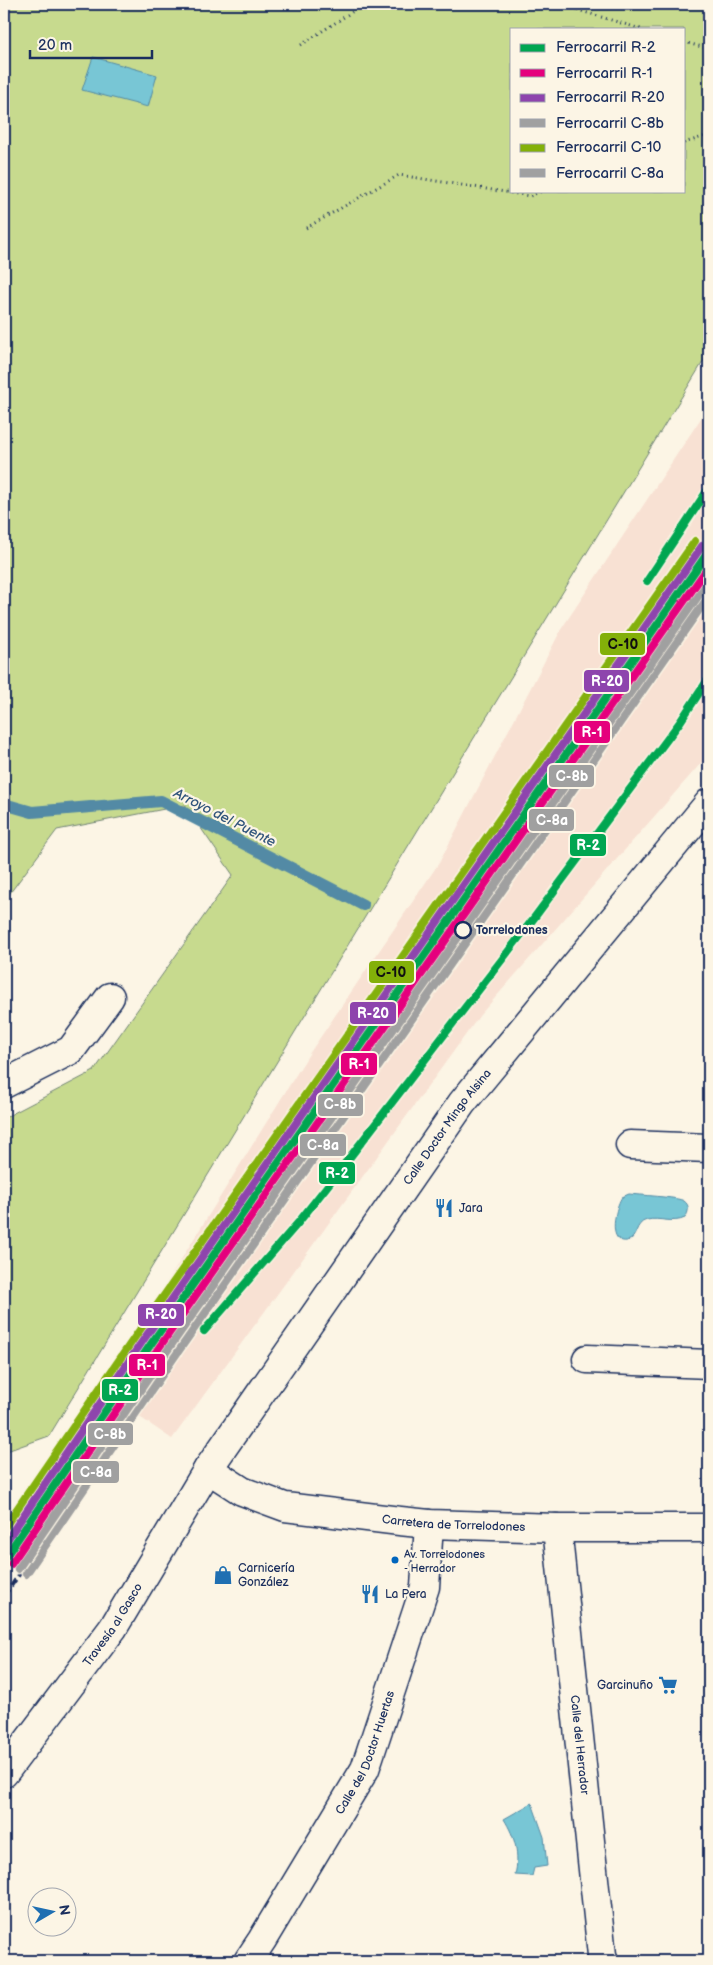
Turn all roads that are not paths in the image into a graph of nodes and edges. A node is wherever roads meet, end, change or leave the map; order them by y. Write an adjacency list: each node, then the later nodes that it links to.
1 (709, 803): 8 (street, Calle Doctor Mingo Alsina)
2 (110, 997): 3 (street)
3 (4, 1084)
4 (630, 1145): 5 (street)
5 (709, 1148)
6 (587, 1359): 7 (street)
7 (709, 1364)
8 (208, 1469): 9 (street, Carretera de Torrelodones); 12 (street, Travesía al Gasco)
9 (429, 1524): 10 (street, Carretera de Torrelodones); 13 (street, Calle del Doctor Huertas)
10 (558, 1528): 11 (street, Carretera de Torrelodones); 14 (street, Calle del Herrador)
11 (709, 1528)
12 (4, 1773)
13 (248, 1961)
14 (604, 1961)

